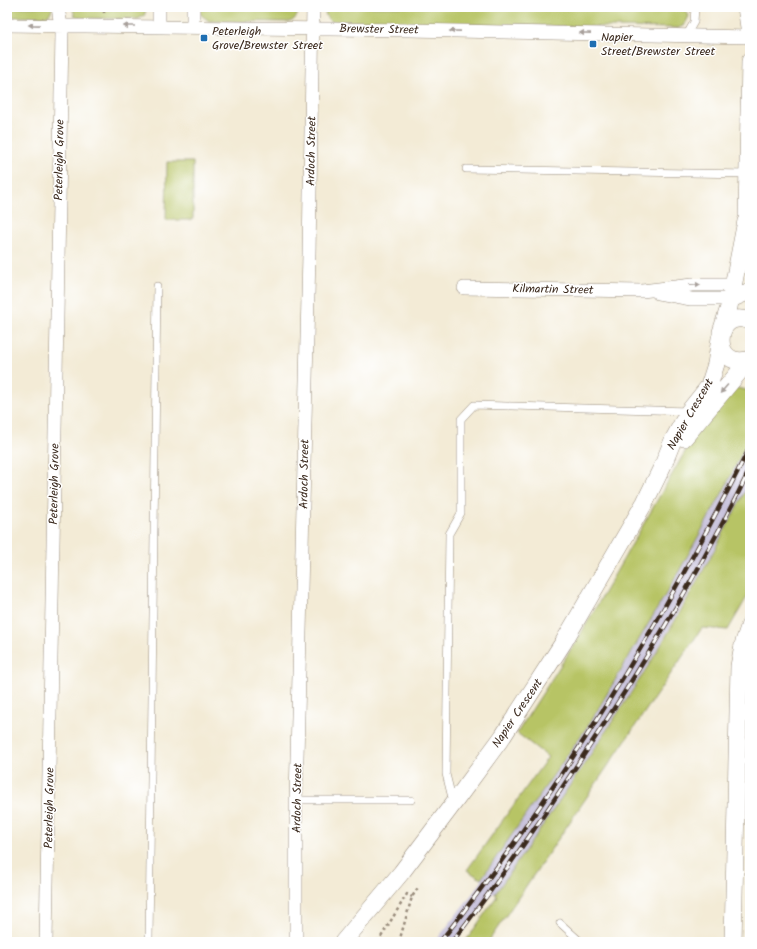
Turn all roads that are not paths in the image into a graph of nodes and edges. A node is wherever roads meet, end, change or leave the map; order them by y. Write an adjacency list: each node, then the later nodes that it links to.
1 (58, 7): 8 (street, Peterleigh Grove)
2 (66, 7): 8 (street, Peterleigh Grove)
3 (159, 7): 9 (street)
4 (193, 7): 10 (street)
5 (313, 7): 11 (street, Ardoch Street)
6 (695, 7): 12 (lane)
7 (7, 25): 8 (street, Brewster Street, one-way to 7)
8 (62, 26): 9 (street, Brewster Street, one-way to 8); 35 (street, Peterleigh Grove)
9 (159, 26): 10 (street, Brewster Street)
10 (193, 26): 11 (street, Brewster Street)
11 (312, 28): 12 (street, Brewster Street, one-way to 11); 31 (street, Ardoch Street)
12 (686, 36): 13 (street, Brewster Street)
13 (750, 37)
14 (750, 61): 16 (street)
15 (466, 169): 16 (lane)
16 (748, 174): 17 (street)
17 (747, 215): 18 (street); 23 (street, Napier Crescent)
18 (750, 236)
19 (157, 286): 36 (lane)
20 (750, 286): 23 (street)
21 (464, 288): 23 (street, Kilmartin Street)
22 (750, 291): 23 (street)
23 (732, 292): 25 (street, Napier Crescent)
24 (750, 321): 25 (street)
25 (721, 335): 26 (street); 27 (street, Napier Crescent)
26 (750, 359): 28 (street, Napier Crescent, one-way to 28)
27 (689, 411): 28 (street, Napier Crescent); 33 (lane)
28 (663, 466): 33 (street, Napier Crescent)
29 (750, 624): 30 (street)
30 (743, 735): 40 (street)
31 (296, 800): 32 (lane); 37 (street, Ardoch Street)
32 (411, 800)
33 (453, 804): 38 (street, Napier Crescent)
34 (560, 923): 39 (lane)
35 (46, 942)
36 (149, 942)
37 (296, 942)
38 (343, 942)
39 (581, 942)
40 (733, 942)

